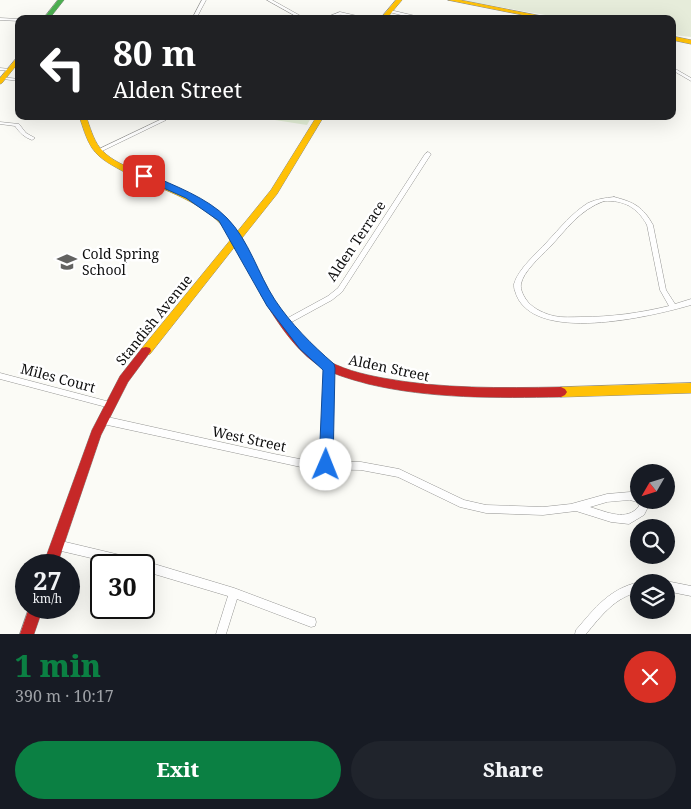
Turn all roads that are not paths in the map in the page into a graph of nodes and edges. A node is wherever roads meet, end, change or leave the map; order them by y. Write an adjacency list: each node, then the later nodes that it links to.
1 (61, 0): 6 (street)
2 (204, 0): 7 (street)
3 (269, 0): 8 (street)
4 (399, 0): 9 (street)
5 (451, 0): 10 (street)
6 (49, 15)
7 (196, 15)
8 (297, 15)
9 (387, 15)
10 (532, 15)
11 (0, 19): 12 (street)
12 (15, 20)
13 (676, 39): 14 (street)
14 (691, 41)
15 (15, 61): 17 (street)
16 (676, 71): 19 (street)
17 (3, 74): 18 (street)
18 (15, 78)
19 (691, 80)
20 (84, 120): 25 (street)
21 (164, 120): 25 (street)
22 (319, 120): 27 (street, Standish Avenue)
23 (0, 123): 24 (street)
24 (32, 138)
25 (98, 151): 27 (street, Alden Street)
26 (428, 154): 30 (street, Alden Terrace)
27 (236, 238): 30 (street, Alden Street); 34 (street, Standish Avenue)
28 (691, 302): 29 (street)
29 (673, 307): 29 (street)
30 (286, 322): 31 (street, Alden Street)
31 (329, 368): 33 (street, Alden Street); 36 (street)
32 (0, 376): 34 (street, Miles Court)
33 (691, 388)
34 (110, 405): 35 (street, Standish Avenue)
35 (103, 420): 36 (street, West Street); 40 (street, Standish Avenue)
36 (326, 465): 38 (street, West Street)
37 (630, 496): 38 (street)
38 (577, 507): 39 (street)
39 (643, 509)
40 (57, 546): 41 (street, Standish Avenue); 42 (street)
41 (54, 554)
42 (93, 554)
43 (155, 569): 47 (street)
44 (675, 588): 46 (street)
45 (630, 589): 52 (street)
46 (691, 591)
47 (234, 594): 49 (street); 51 (street)
48 (32, 619): 50 (street)
49 (311, 622)
50 (27, 634)
51 (221, 634)
52 (580, 634)

